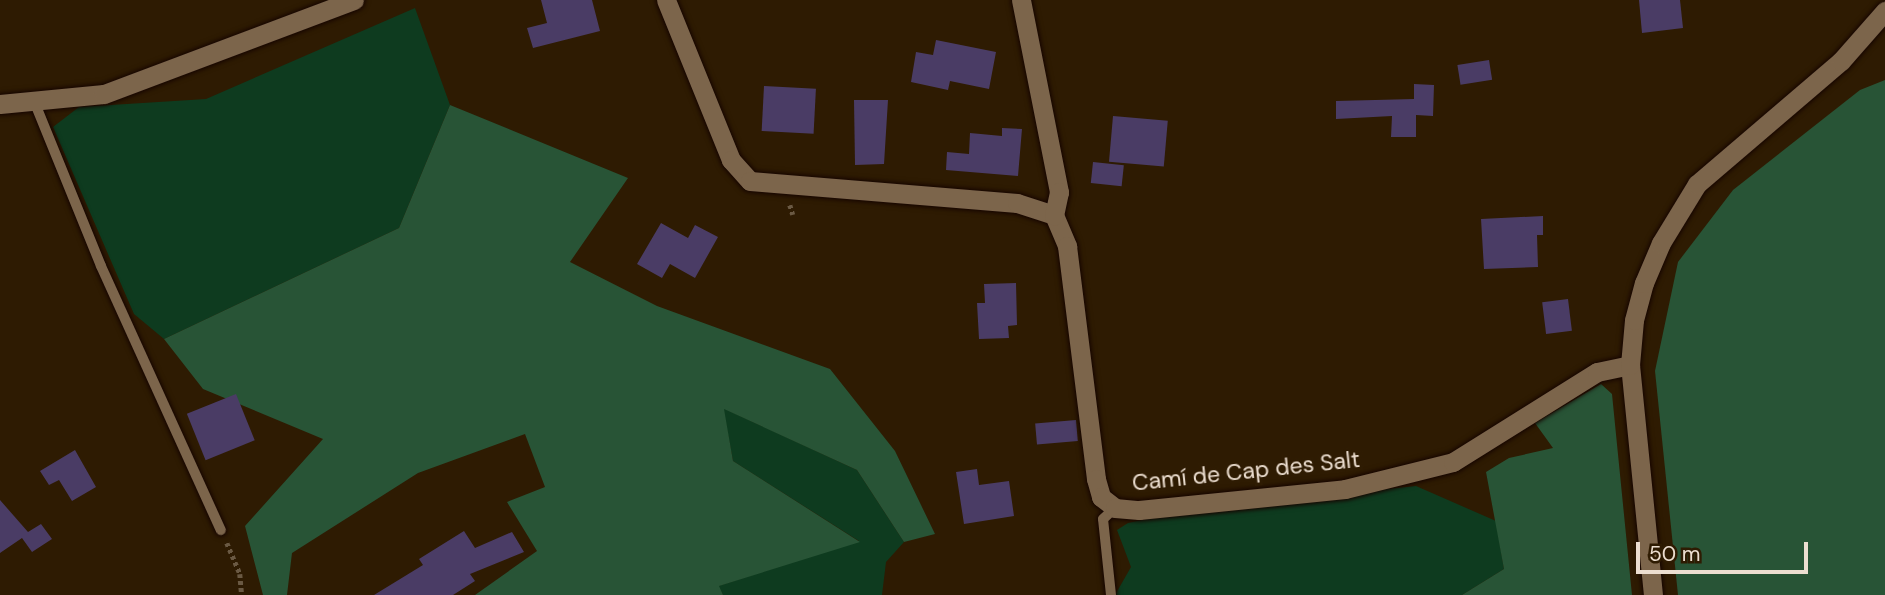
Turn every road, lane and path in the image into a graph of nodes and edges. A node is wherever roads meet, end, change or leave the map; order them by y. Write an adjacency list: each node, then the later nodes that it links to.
1 (354, 0): 5 (street)
2 (666, 0): 7 (street)
3 (1020, 0): 7 (street)
4 (1885, 11): 8 (street)
5 (34, 101): 6 (street); 10 (lane)
6 (0, 104)
7 (1054, 215): 9 (street, Camí de Cap des Salt)
8 (1630, 365): 9 (street, Camí de Cap des Salt); 13 (street)
9 (1115, 508): 12 (lane)
10 (221, 530): 11 (path)
11 (242, 595)
12 (1111, 595)
13 (1653, 595)

